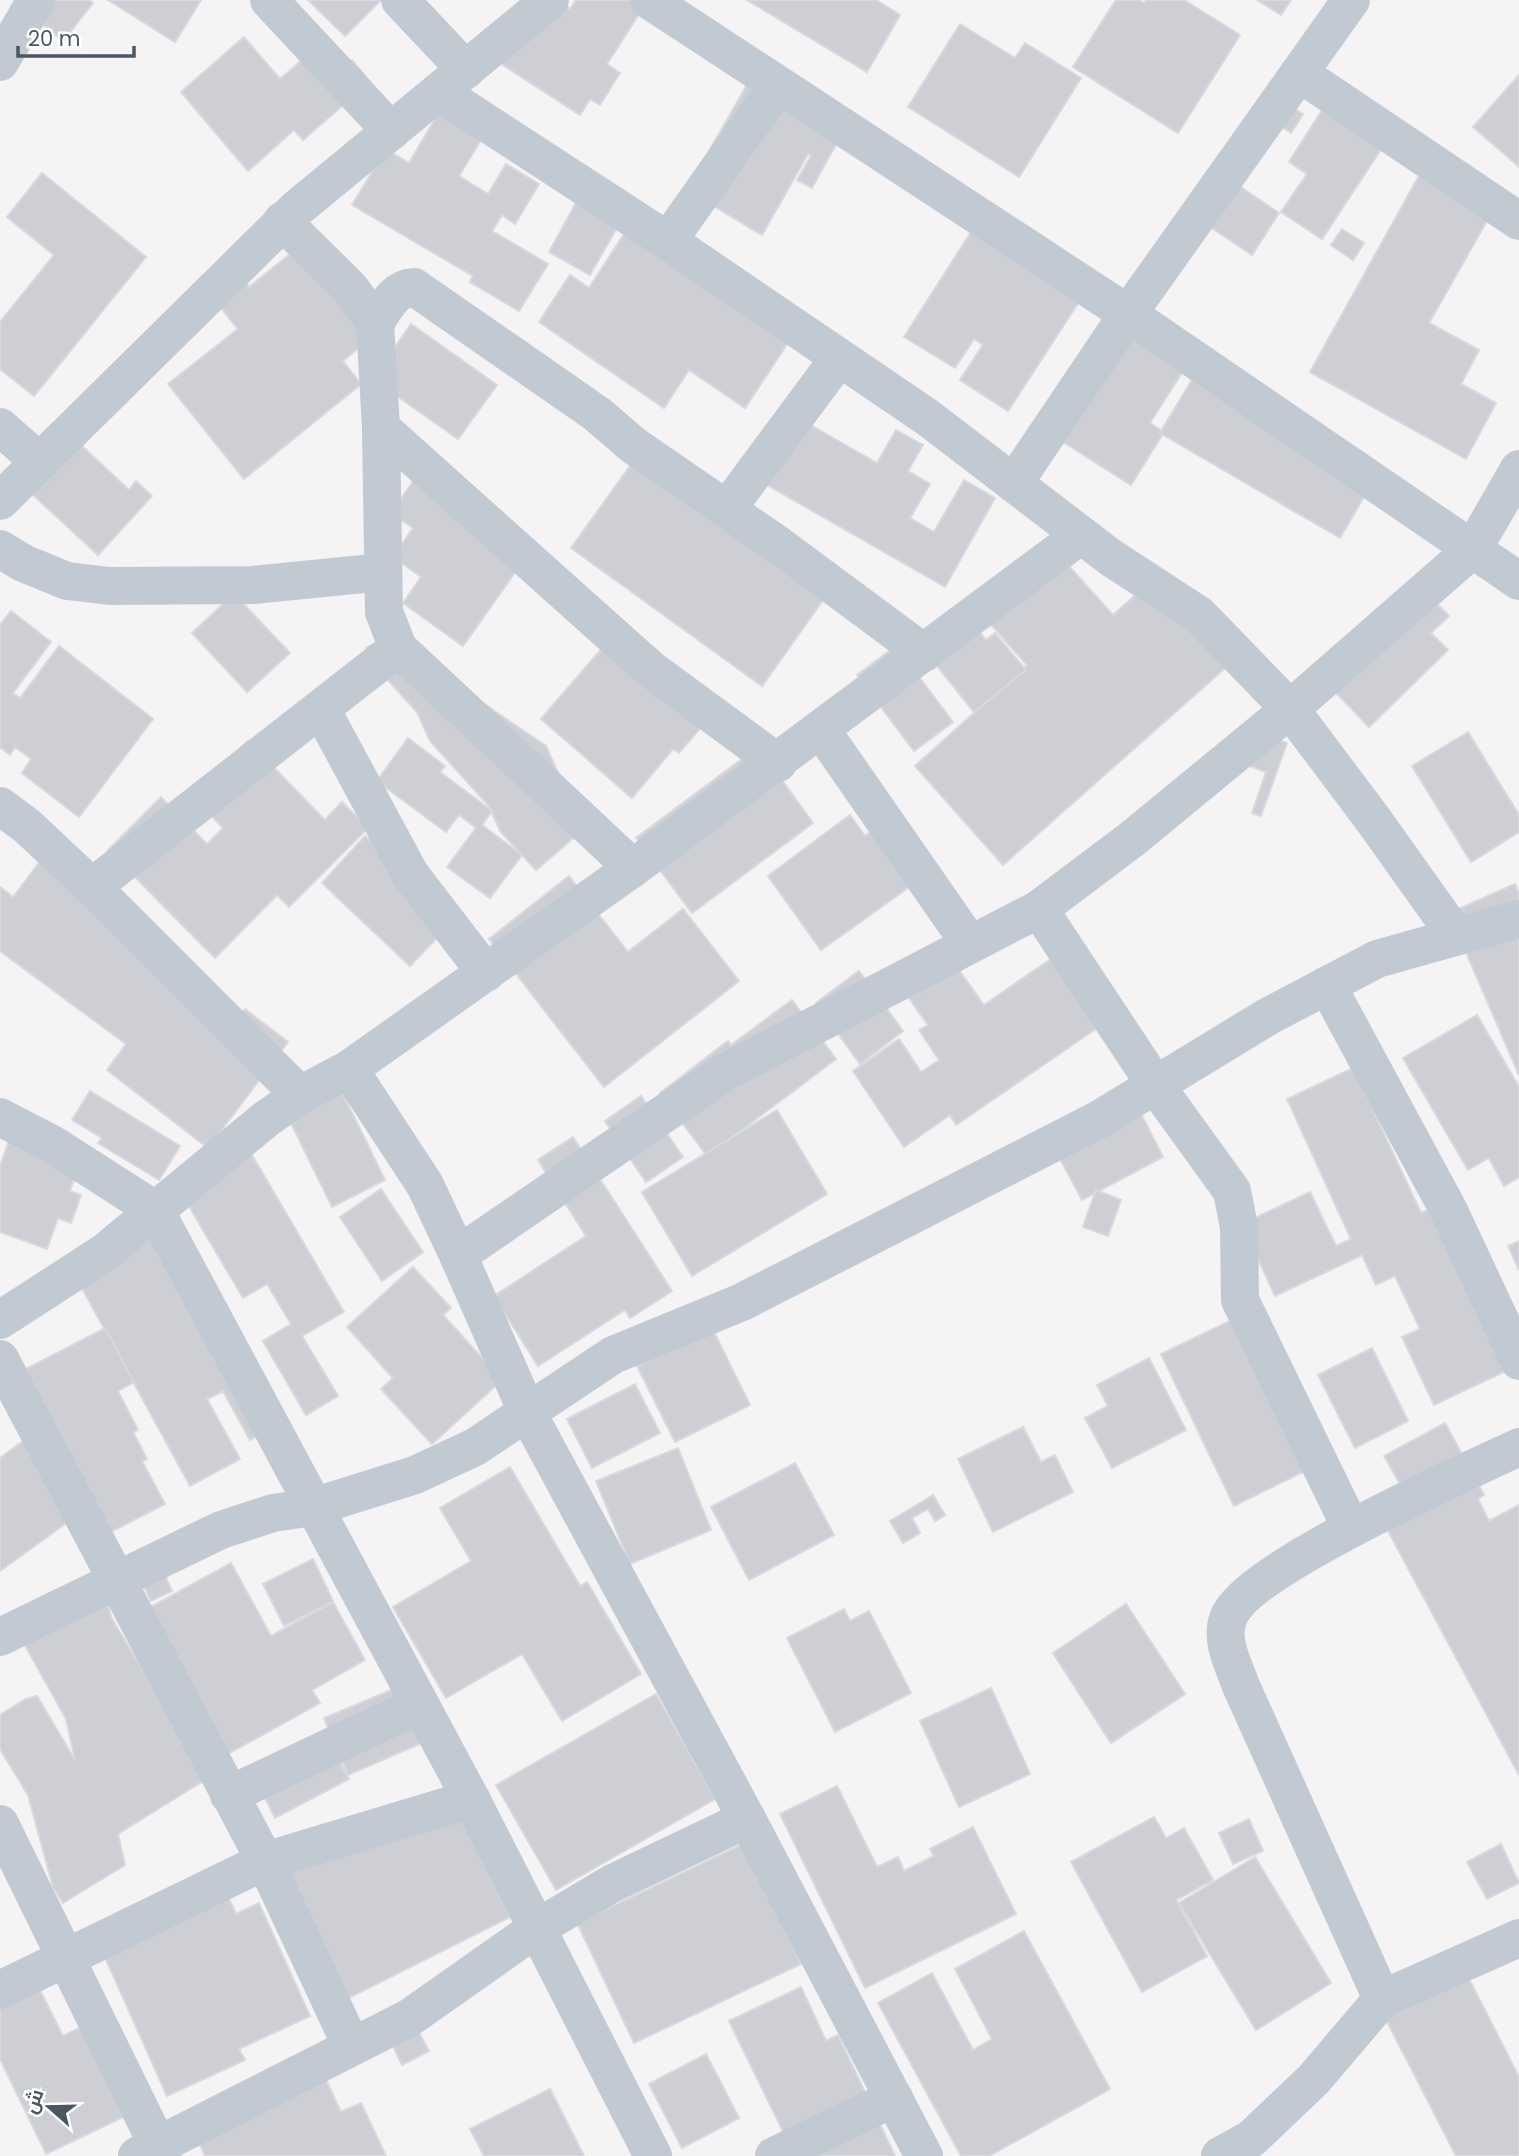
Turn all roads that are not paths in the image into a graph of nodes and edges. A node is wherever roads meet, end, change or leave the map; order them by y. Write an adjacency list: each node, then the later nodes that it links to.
1 (36, 0): 7 (street)
2 (269, 0): 11 (street)
3 (400, 0): 9 (street)
4 (550, 0): 9 (street)
5 (649, 0): 10 (street)
6 (1351, 0): 8 (street)
7 (0, 62)
8 (1299, 73): 13 (street); 15 (street)
9 (452, 81): 11 (street); 14 (street)
10 (778, 85): 14 (street); 15 (street)
11 (391, 131): 12 (street)
12 (282, 221): 16 (street); 20 (street)
13 (1519, 221)
14 (668, 241): 17 (street)
15 (1128, 314): 22 (street); 27 (street)
16 (375, 323): 19 (street); 24 (street)
17 (839, 358): 22 (street); 24 (street)
18 (0, 427): 20 (street)
19 (381, 428): 28 (street); 35 (street)
20 (40, 462): 23 (street)
21 (1519, 469): 27 (street)
22 (1014, 483): 25 (street)
23 (0, 501)
24 (727, 509): 31 (street)
25 (1081, 535): 31 (street); 33 (street)
26 (0, 549): 28 (street)
27 (1473, 549): 29 (street); 33 (street)
28 (383, 572): 30 (street)
29 (1519, 581)
30 (398, 648): 32 (street); 37 (street)
31 (924, 653): 34 (street)
32 (321, 709): 38 (street); 43 (street)
33 (1290, 709): 39 (street); 41 (street)
34 (822, 731): 35 (street); 42 (street)
35 (778, 763): 37 (street)
36 (0, 806): 38 (street)
37 (634, 868): 43 (street)
38 (92, 887): 47 (street)
39 (1039, 909): 42 (street); 46 (street)
40 (1519, 919): 41 (street)
41 (1457, 936): 44 (street)
42 (970, 944): 50 (street)
43 (486, 973): 45 (street)
44 (1327, 985): 46 (street); 53 (street)
45 (349, 1069): 47 (street); 50 (street)
46 (1156, 1086): 54 (street); 57 (street)
47 (300, 1095): 49 (street)
48 (0, 1117): 49 (street)
49 (155, 1210): 51 (street); 56 (street)
50 (458, 1255): 54 (street)
51 (0, 1320)
52 (0, 1359): 58 (street)
53 (1519, 1361)
54 (528, 1414): 56 (street); 63 (street)
55 (1519, 1447): 57 (street)
56 (313, 1507): 58 (street); 60 (street)
57 (1351, 1528): 70 (street)
58 (116, 1581): 59 (street); 61 (street)
59 (0, 1637)
60 (419, 1705): 61 (street); 62 (street)
61 (229, 1795): 65 (street)
62 (471, 1799): 65 (street); 66 (street)
63 (747, 1819): 66 (street); 72 (street)
64 (0, 1824): 68 (street)
65 (265, 1861): 68 (street); 71 (street)
66 (537, 1928): 71 (street); 74 (street)
67 (1519, 1938): 70 (street)
68 (65, 1957): 69 (street); 73 (street)
69 (0, 1990)
70 (1382, 1998): 77 (street)
71 (351, 2045): 73 (street)
72 (894, 2098): 75 (street); 76 (street)
73 (153, 2152)
74 (653, 2156)
75 (775, 2156)
76 (924, 2156)
77 (1220, 2156)

